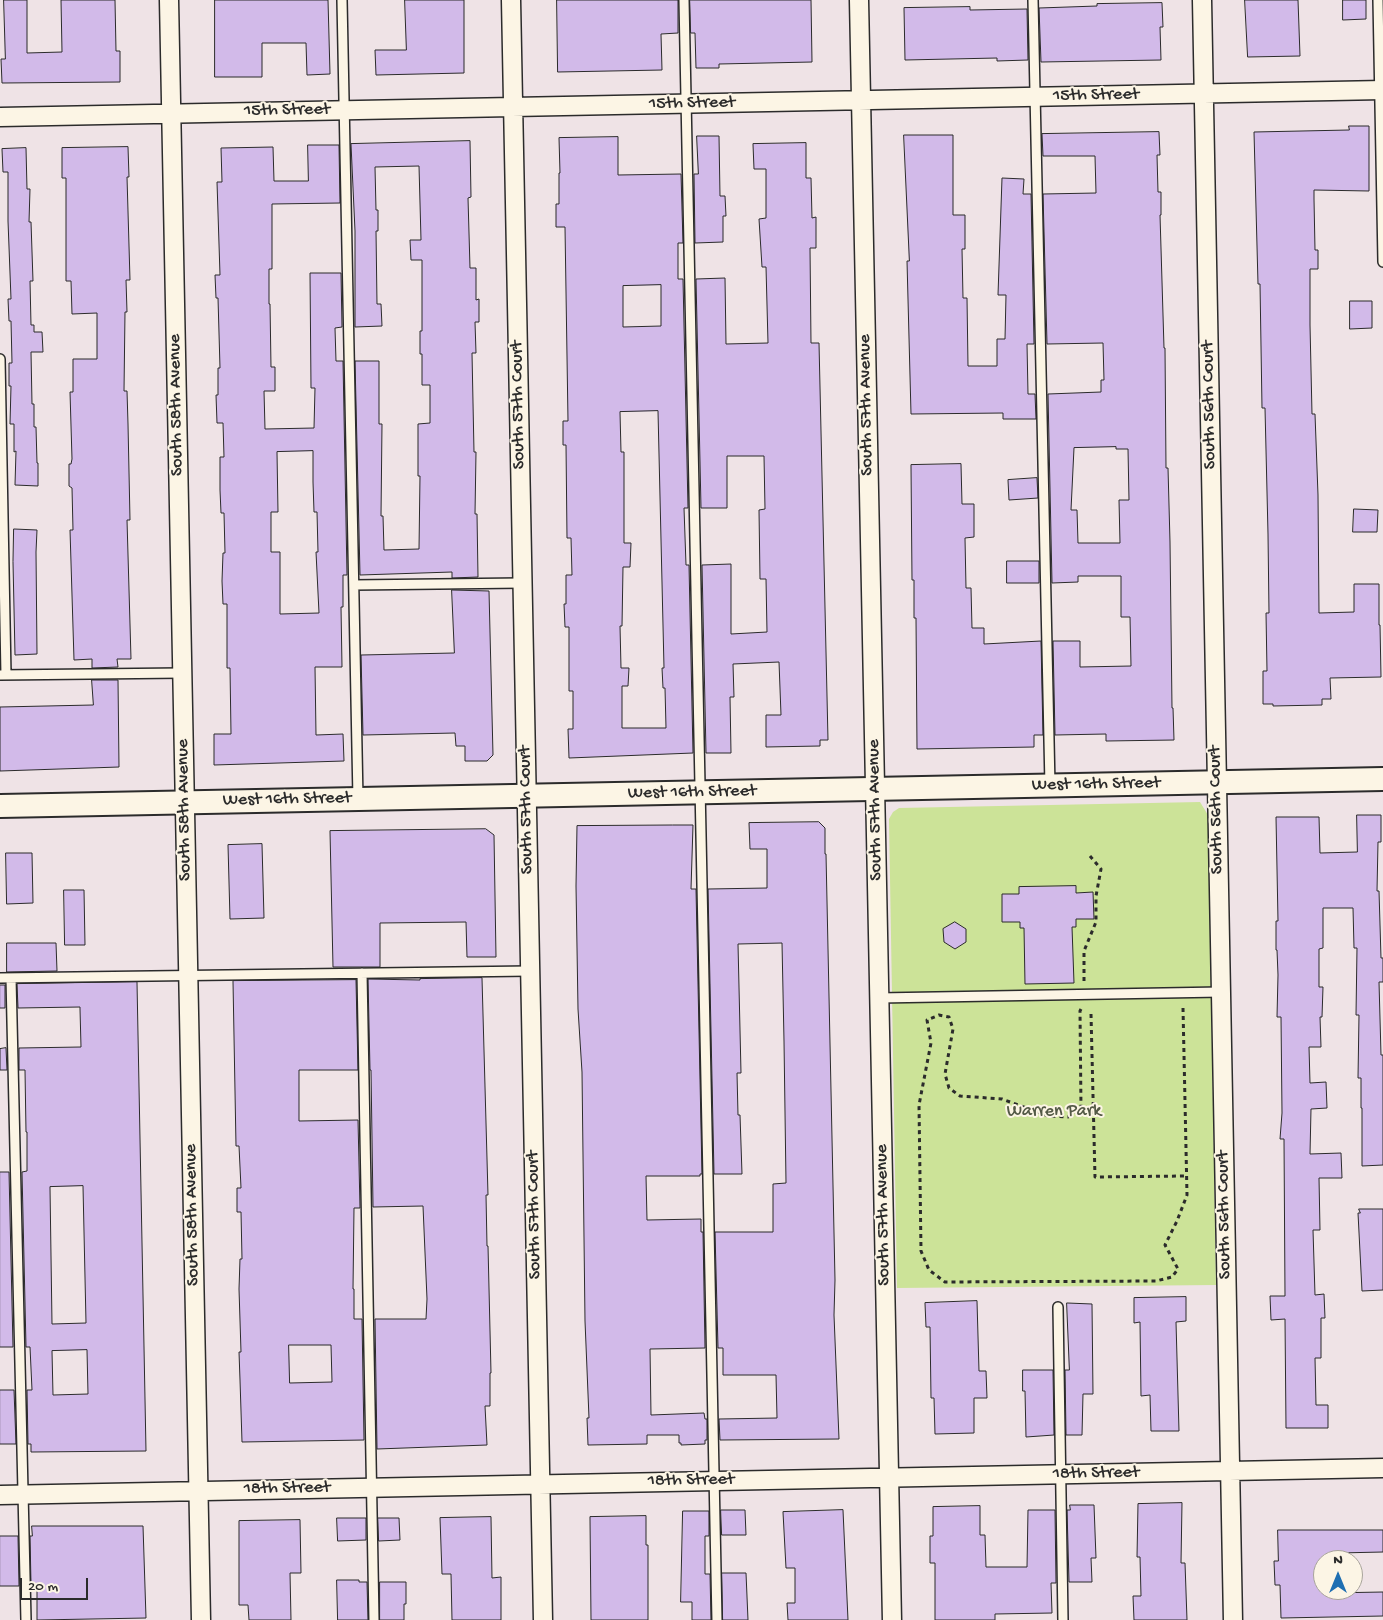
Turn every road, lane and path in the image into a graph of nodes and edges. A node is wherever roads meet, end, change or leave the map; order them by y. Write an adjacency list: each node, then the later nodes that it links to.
1 (169, 0): 16 (street, South 58th Avenue)
2 (342, 0): 15 (lane)
3 (511, 0): 14 (street, South 57th Court)
4 (684, 0): 13 (lane)
5 (859, 0): 12 (street, South 57th Avenue)
6 (1033, 0): 11 (lane)
7 (1202, 0): 10 (street, South 56th Court)
8 (1378, 0): 9 (lane)
9 (1381, 90): 10 (street, 15th Street); 18 (lane)
10 (1204, 94): 11 (street, 15th Street); 25 (street, South 56th Court)
11 (1035, 97): 12 (street, 15th Street); 26 (lane)
12 (861, 100): 13 (street, 15th Street); 27 (street, South 57th Avenue)
13 (686, 104): 14 (street, 15th Street); 28 (lane)
14 (513, 107): 15 (street, 15th Street); 20 (street, South 57th Court)
15 (344, 110): 16 (street, 15th Street); 21 (lane)
16 (171, 114): 17 (street, 15th Street); 22 (street, South 58th Avenue)
17 (0, 117)
18 (1383, 262)
19 (0, 359): 23 (lane)
20 (522, 583): 21 (lane); 29 (street, South 57th Court)
21 (354, 585): 30 (lane)
22 (182, 672): 23 (lane); 31 (street, South 58th Avenue)
23 (3, 675)
24 (1383, 779): 25 (street, West 16th Street)
25 (1217, 783): 26 (street, West 16th Street); 39 (street, South 56th Court)
26 (1050, 786): 27 (street, West 16th Street)
27 (875, 789): 28 (street, West 16th Street); 41 (street, South 57th Avenue)
28 (700, 793): 29 (street, West 16th Street); 50 (lane)
29 (526, 796): 30 (street, West 16th Street); 34 (street, South 57th Court)
30 (358, 799): 31 (street, West 16th Street)
31 (185, 802): 32 (street, West 16th Street); 36 (street, South 58th Avenue)
32 (0, 806)
33 (1090, 856): 40 (path)
34 (530, 971): 35 (lane); 51 (street, South 57th Court)
35 (362, 973): 36 (lane); 52 (lane)
36 (188, 976): 38 (lane); 53 (street, South 58th Avenue)
37 (0, 978): 38 (lane)
38 (11, 978): 55 (lane)
39 (1221, 992): 40 (lane); 47 (street, South 56th Court)
40 (1084, 994): 41 (lane); 44 (path)
41 (879, 998): 49 (street, South 57th Avenue)
42 (1179, 1002): 44 (path)
43 (1091, 1014): 44 (path)
44 (1186, 1176)
45 (1058, 1307): 48 (lane)
46 (1383, 1468): 47 (street, 18th Street)
47 (1230, 1471): 48 (street, 18th Street); 63 (street, South 56th Court)
48 (1061, 1474): 49 (street, 18th Street); 62 (lane)
49 (889, 1478): 50 (street, 18th Street); 61 (street, South 57th Avenue)
50 (714, 1481): 51 (street, 18th Street); 60 (lane)
51 (540, 1484): 52 (street, 18th Street); 59 (street, South 57th Court)
52 (371, 1488): 53 (street, 18th Street); 58 (lane)
53 (198, 1491): 55 (street, 18th Street); 57 (street, South 58th Avenue)
54 (0, 1495): 55 (street, 18th Street)
55 (23, 1495): 56 (lane)
56 (26, 1620)
57 (201, 1620)
58 (374, 1620)
59 (543, 1620)
60 (717, 1620)
61 (892, 1620)
62 (1063, 1620)
63 (1233, 1620)

